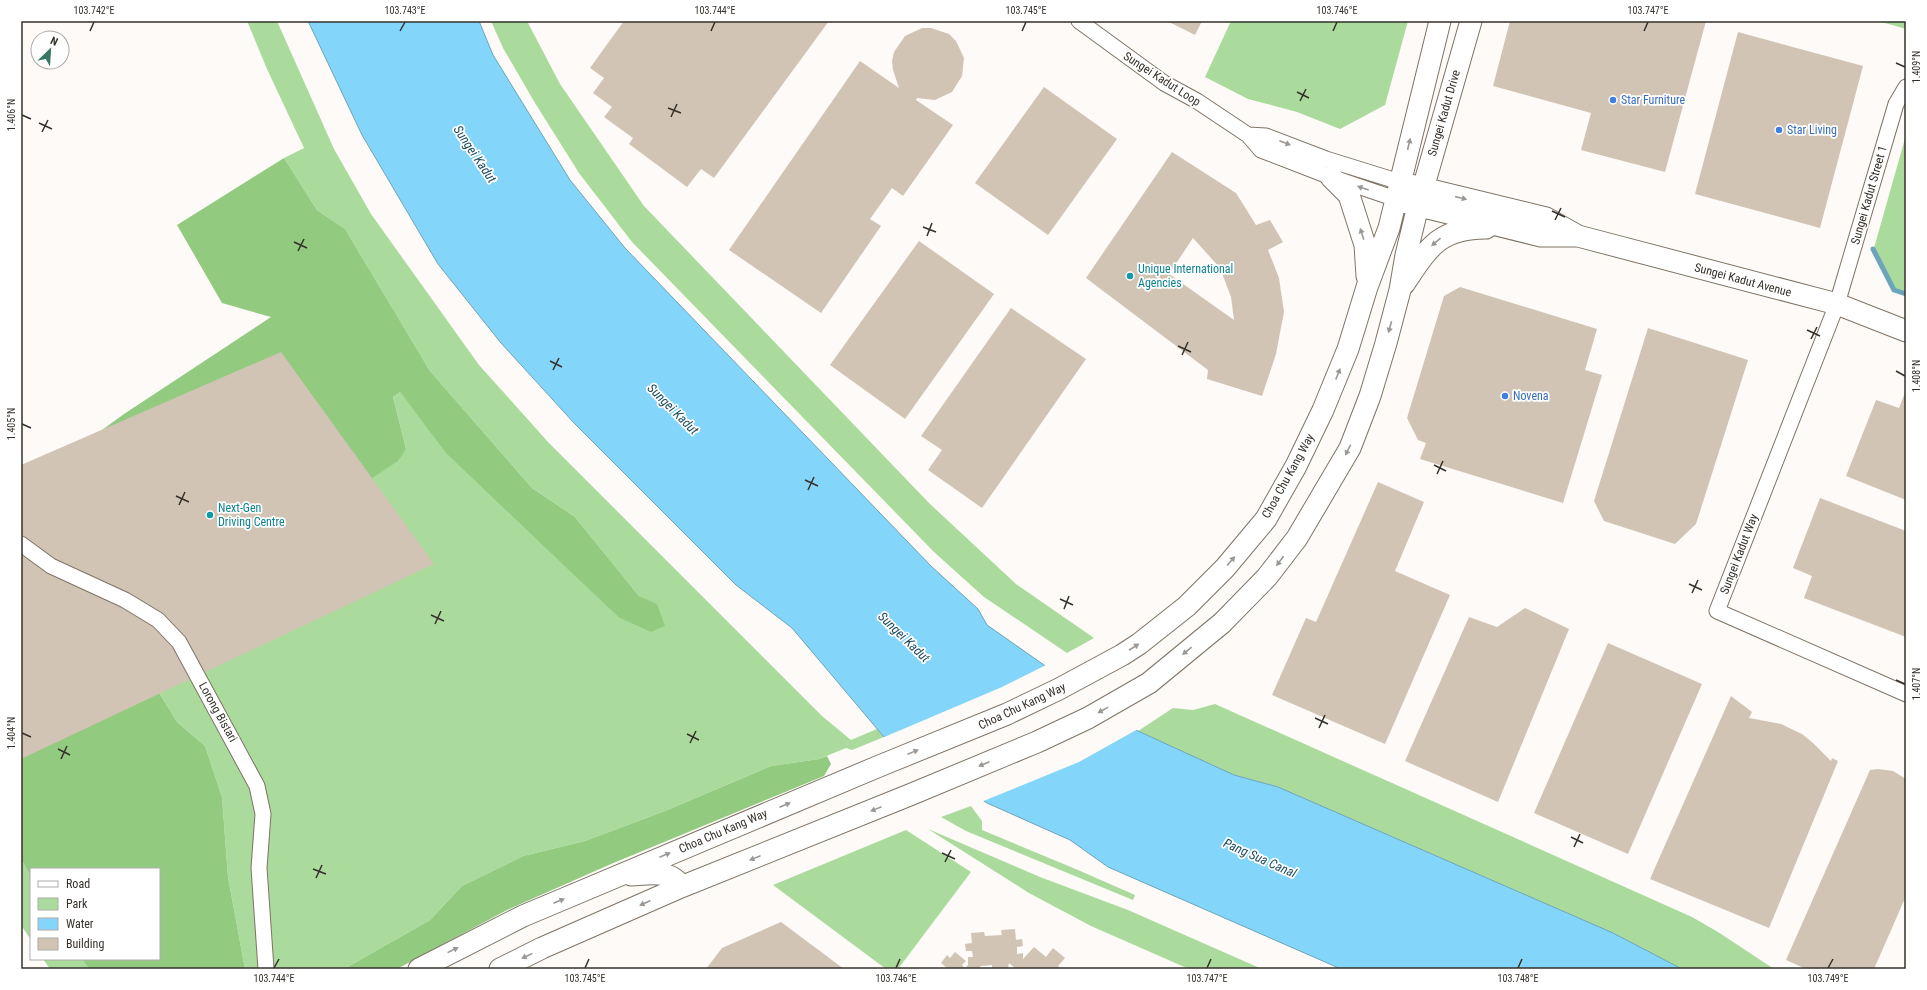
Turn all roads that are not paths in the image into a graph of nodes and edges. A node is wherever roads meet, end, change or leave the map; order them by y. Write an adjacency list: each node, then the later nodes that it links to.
1 (1079, 21): 5 (street, Sungei Kadut Loop)
2 (1440, 21): 7 (main road, Sungei Kadut Drive, one-way to 2)
3 (1471, 21): 8 (main road, Sungei Kadut Drive)
4 (1906, 88): 13 (street, Sungei Kadut Street 1)
5 (1248, 135): 6 (street, Sungei Kadut Loop); 7 (street, Sungei Kadut Loop, one-way to 7)
6 (1331, 178): 7 (street, Sungei Kadut Loop, one-way to 6); 11 (main road, one-way to 6)
7 (1398, 191): 8 (main road, Sungei Kadut Avenue); 11 (main road, Choa Chu Kang Way)
8 (1420, 197): 9 (main road, Sungei Kadut Avenue); 10 (main road, Sungei Kadut Avenue, one-way to 10); 12 (main road)
9 (1514, 229): 10 (main road, Sungei Kadut Avenue); 12 (main road, one-way to 12)
10 (1578, 236): 13 (main road, Sungei Kadut Avenue)
11 (1367, 287): 17 (main road, Choa Chu Kang Way, one-way to 11)
12 (1400, 290): 18 (main road, one-way to 18)
13 (1837, 304): 14 (main road, Sungei Kadut Avenue); 16 (street, Sungei Kadut Way)
14 (1906, 331)
15 (21, 544): 19 (street, Lorong Bistari)
16 (1906, 694)
17 (616, 876): 18 (main road); 20 (main road, Choa Chu Kang Way, one-way to 17)
18 (681, 887): 21 (main road, one-way to 21)
19 (266, 969)
20 (419, 969)
21 (500, 969)

